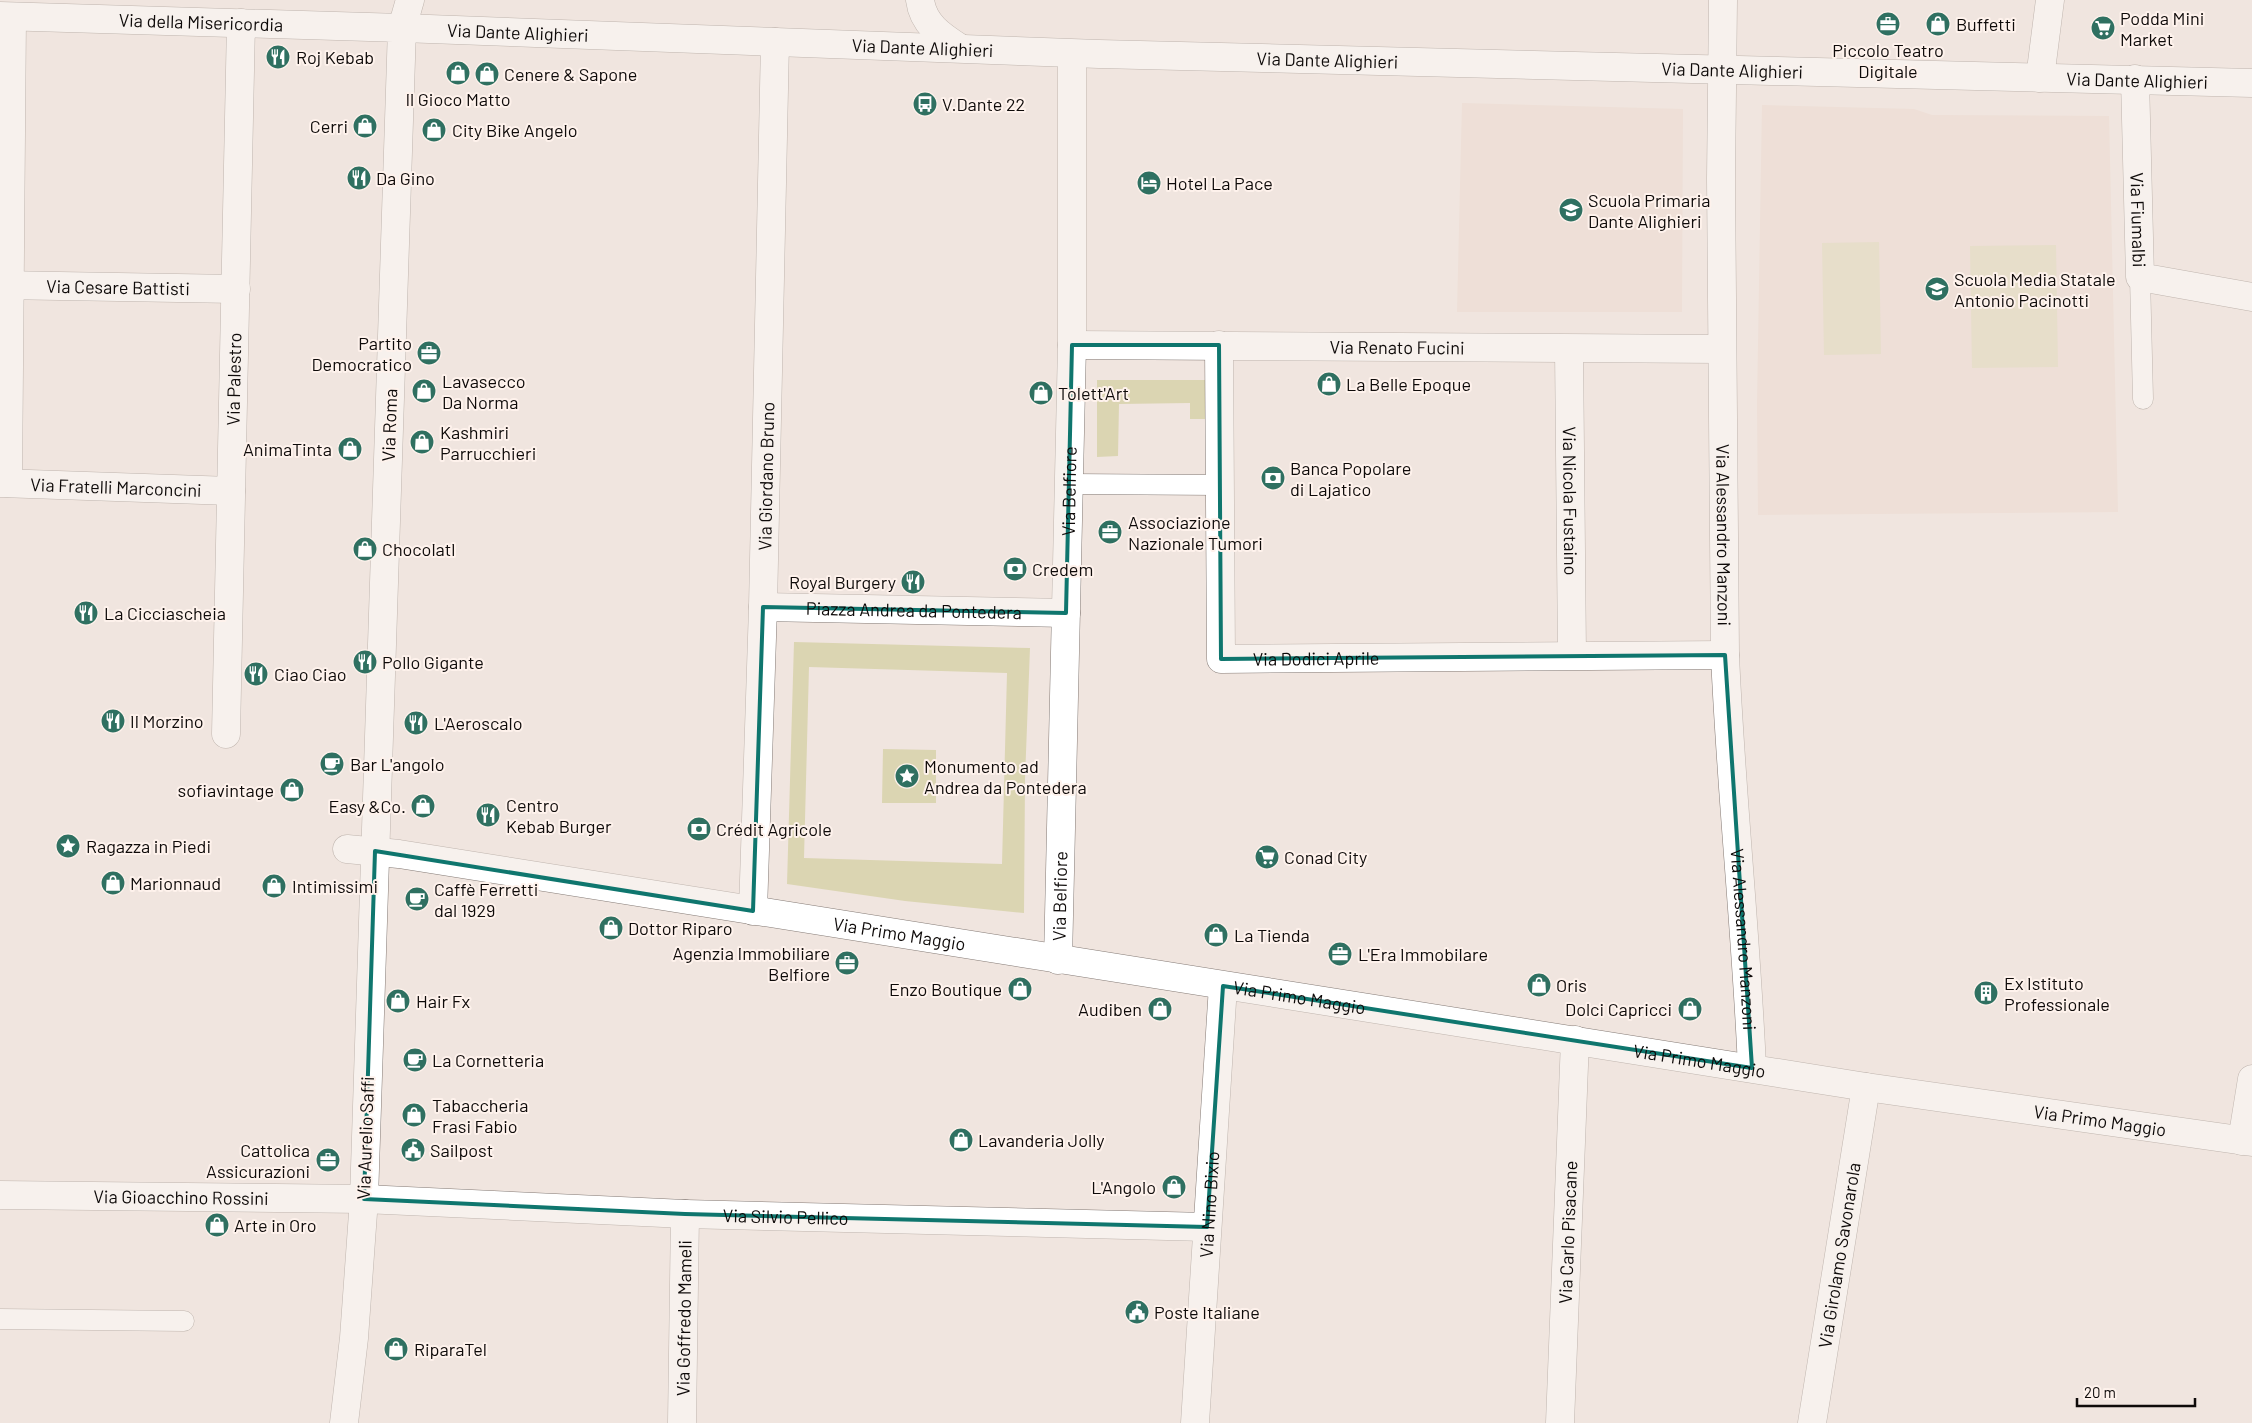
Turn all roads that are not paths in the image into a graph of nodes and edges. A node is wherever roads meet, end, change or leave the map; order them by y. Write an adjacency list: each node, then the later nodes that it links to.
1 (410, 0): 7 (street, Via Roma)
2 (920, 0): 9 (street)
3 (1723, 0): 11 (street, Via Alessandro Manzoni)
4 (2050, 0): 12 (street)
5 (6, 17): 6 (street, Via della Misericordia); 16 (street)
6 (241, 23): 7 (street, Via della Misericordia); 17 (street, Via Palestro)
7 (402, 28): 8 (street, Via Dante Alighieri); 34 (street, Via Roma)
8 (775, 42): 9 (street, Via Dante Alighieri); 28 (street, Via Giordano Bruno)
9 (960, 48): 10 (street, Via Dante Alighieri)
10 (1072, 54): 11 (street, Via Dante Alighieri); 19 (street, Via Belfiore)
11 (1721, 71): 12 (street, Via Dante Alighieri); 22 (street, Via Alessandro Manzoni)
12 (2040, 78): 13 (street, Via Dante Alighieri)
13 (2135, 79): 14 (street, Via Dante Alighieri); 15 (street, Via Fiumalbi)
14 (2252, 83)
15 (2140, 277): 18 (street, Via Fiumalbi); 23 (lane)
16 (6, 285): 17 (street, Via Cesare Battisti); 24 (street)
17 (236, 289): 27 (street, Via Palestro)
18 (2252, 297)
19 (1072, 345): 20 (street, Via Renato Fucini); 25 (street, Via Belfiore)
20 (1219, 345): 21 (street, Via Renato Fucini); 26 (street, Via Dodici Aprile)
21 (1569, 349): 22 (street, Via Renato Fucini); 30 (street, Via Nicola Fustaino)
22 (1722, 349): 31 (street, Via Alessandro Manzoni)
23 (2143, 399)
24 (4, 483): 27 (street, Via Fratelli Marconcini)
25 (1069, 484): 26 (lane); 29 (street, Via Belfiore)
26 (1218, 485): 30 (street, Via Dodici Aprile)
27 (231, 491): 32 (street, Via Palestro)
28 (763, 607): 29 (street, Piazza Andrea da Pontedera); 35 (street, Via Giordano Bruno)
29 (1066, 613): 36 (street, Via Belfiore)
30 (1572, 655): 31 (street, Via Dodici Aprile)
31 (1725, 655): 39 (street, Via Alessandro Manzoni)
32 (226, 734)
33 (347, 848): 34 (street, Via Primo Maggio)
34 (375, 851): 35 (street, Via Primo Maggio); 44 (street, Via Aurelio Saffi)
35 (754, 911): 36 (street, Via Primo Maggio)
36 (1058, 960): 37 (street, Via Primo Maggio)
37 (1223, 986): 38 (street, Via Primo Maggio); 46 (street, Via Nino Bixio)
38 (1575, 1040): 39 (street, Via Primo Maggio); 52 (street, Via Carlo Pisacane)
39 (1752, 1068): 41 (street, Via Primo Maggio)
40 (2252, 1079): 42 (street)
41 (1866, 1087): 42 (street, Via Primo Maggio); 53 (street, Via Girolamo Savonarola)
42 (2247, 1142)
43 (0, 1195): 44 (street, Via Gioacchino Rossini)
44 (364, 1199): 45 (street, Via Silvio Pellico); 49 (street, Via Aurelio Saffi)
45 (685, 1214): 46 (street, Via Silvio Pellico); 50 (street, Via Goffredo Mameli)
46 (1207, 1227): 51 (street, Via Nino Bixio)
47 (0, 1319): 48 (lane)
48 (184, 1321)
49 (344, 1423)
50 (682, 1423)
51 (1195, 1423)
52 (1560, 1423)
53 (1812, 1423)

